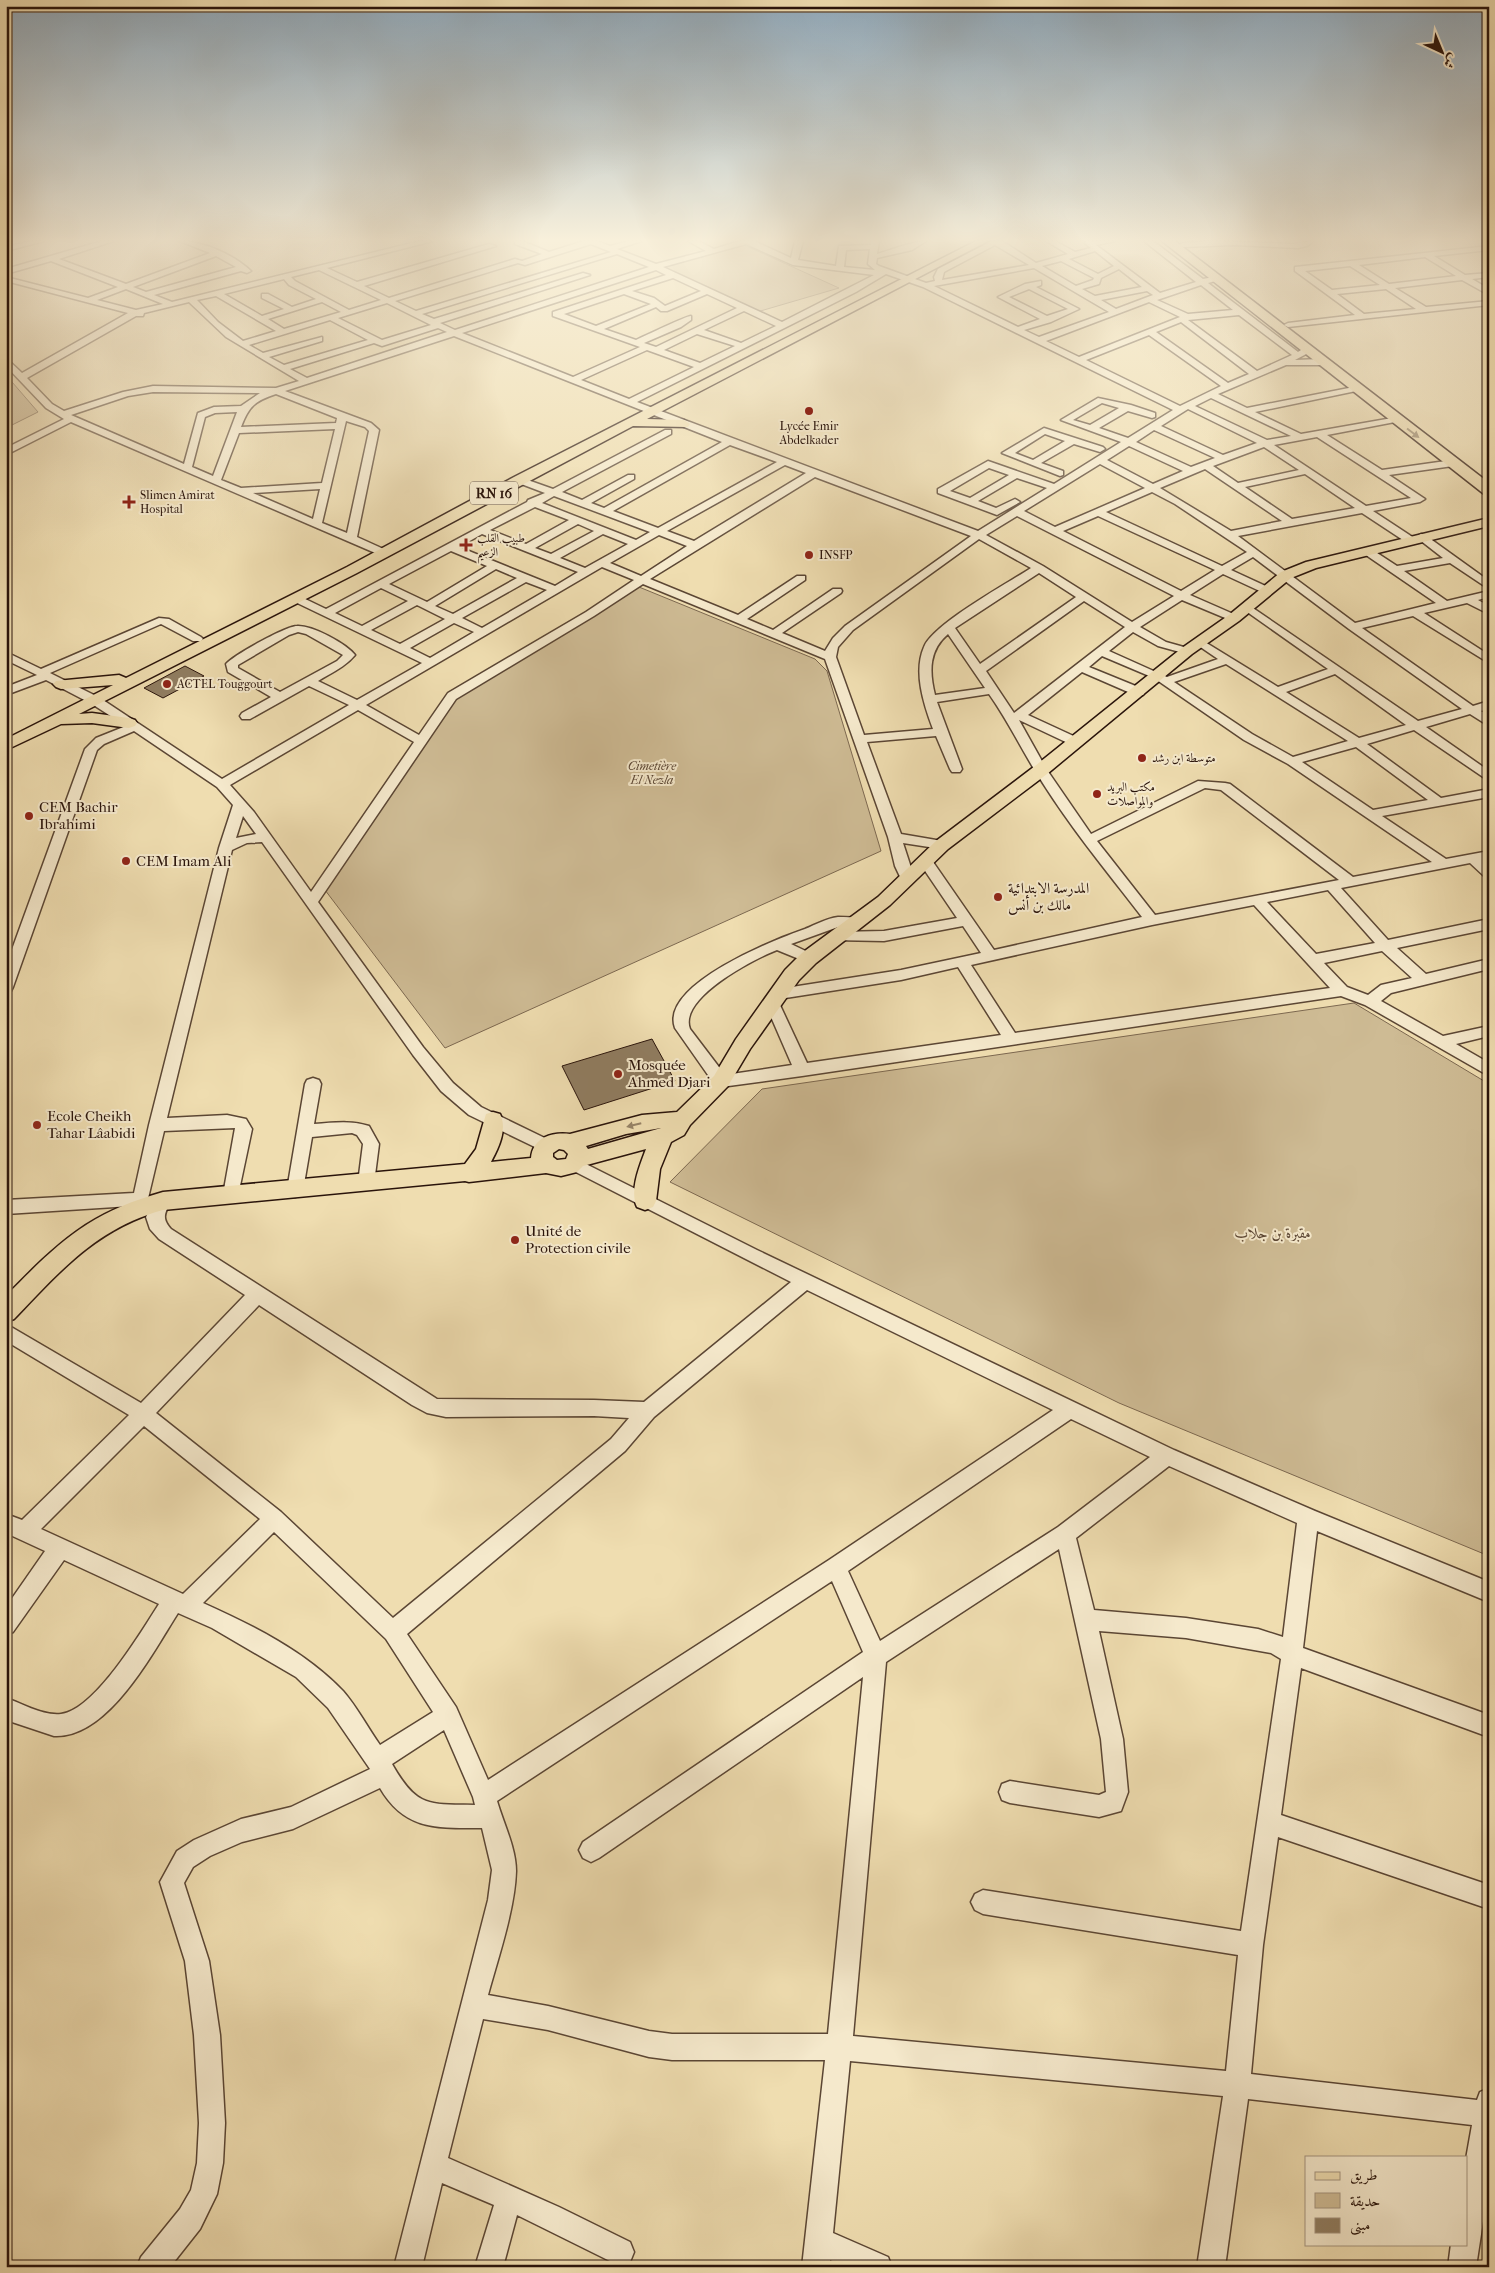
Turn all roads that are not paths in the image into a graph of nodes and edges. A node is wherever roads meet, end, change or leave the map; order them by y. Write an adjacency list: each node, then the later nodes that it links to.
1 (75, 347): 32 (street)
2 (247, 347): 24 (street)
3 (291, 347): 24 (street)
4 (332, 347): 21 (street)
5 (356, 347): 21 (street)
6 (388, 347): 22 (street)
7 (413, 347): 22 (street)
8 (491, 347): 33 (street)
9 (646, 347): 20 (street); 33 (street)
10 (663, 347): 20 (street)
11 (736, 347): 29 (street)
12 (766, 347): 39 (main road, RN 16)
13 (1049, 347): 26 (street)
14 (1112, 347): 26 (street)
15 (1171, 347): 35 (street)
16 (1221, 347): 31 (street)
17 (1293, 347): 23 (street)
18 (1295, 347): 23 (highway)
19 (1316, 347): 76 (highway)
20 (657, 350): 29 (street)
21 (339, 351): 30 (street)
22 (398, 352): 34 (street)
23 (1302, 353): 27 (highway); 28 (street)
24 (262, 356): 30 (street)
25 (6, 361): 32 (street)
26 (1077, 361): 41 (street)
27 (1321, 362): 28 (street); 36 (highway)
28 (1284, 363): 31 (street)
29 (700, 366): 39 (street)
30 (283, 368): 34 (street)
31 (1255, 374): 35 (street)
32 (23, 376): 44 (street)
33 (574, 380): 39 (street)
34 (306, 381): 37 (street)
35 (1227, 386): 38 (street)
36 (1356, 388): 43 (street); 45 (highway)
37 (277, 391): 42 (street); 44 (street); 46 (street)
38 (1211, 394): 41 (street); 43 (street)
39 (649, 404): 47 (main road, RN 16); 48 (street); 112 (main road, RN 16)
40 (1128, 407): 50 (street); 50 (street); 55 (street)
41 (1184, 408): 49 (street); 59 (street)
42 (242, 409): 51 (street); 69 (street)
43 (1245, 410): 54 (street)
44 (66, 417): 61 (street); 69 (street)
45 (1395, 419): 53 (street); 66 (highway, one-way to 66)
46 (341, 421): 51 (street); 82 (street); 107 (street)
47 (628, 423): 48 (main road); 78 (main road, RN 16)
48 (684, 424): 57 (street)
49 (1155, 427): 58 (street); 62 (street)
50 (1091, 429): 55 (street)
51 (234, 430): 79 (street)
52 (668, 432): 68 (street)
53 (1318, 433): 54 (street); 74 (street)
54 (1298, 436): 59 (street)
55 (1116, 438): 58 (street); 60 (street)
56 (1073, 440): 60 (street); 65 (street); 65 (street)
57 (730, 441): 64 (street); 81 (street)
58 (1129, 442): 63 (street); 70 (street)
59 (1265, 443): 62 (street); 71 (street)
60 (1100, 448): 73 (street)
61 (6, 452)
62 (1222, 458): 67 (street)
63 (1100, 460): 84 (street); 85 (street)
64 (784, 462): 72 (street); 103 (street)
65 (1034, 463): 73 (street)
66 (1452, 463): 74 (street); 87 (highway)
67 (1205, 465): 70 (street); 83 (street)
68 (601, 466): 77 (street); 88 (street)
69 (187, 469): 79 (street)
70 (1191, 471): 84 (street)
71 (1308, 471): 83 (street); 92 (street)
72 (814, 473): 105 (street); 109 (street)
73 (1060, 473): 80 (street)
74 (1382, 473): 92 (street)
75 (1017, 474): 80 (street); 90 (street); 90 (street)
76 (1489, 475)
77 (631, 477): 81 (street); 91 (street)
78 (519, 480): 88 (street); 112 (main road, RN 16)
79 (216, 481): 86 (street)
80 (1044, 484): 85 (street); 90 (street)
81 (652, 485): 93 (street)
82 (325, 486): 86 (street); 99 (street)
83 (1238, 486): 98 (street)
84 (1153, 487): 95 (street); 104 (street)
85 (1056, 488): 94 (street)
86 (238, 491): 99 (street)
87 (1489, 491)
88 (551, 492): 89 (street); 91 (street)
89 (532, 502): 96 (street); 100 (street)
90 (970, 502)
91 (582, 504): 93 (street)
92 (1365, 510): 98 (street); 106 (street)
93 (604, 512): 103 (street)
94 (1017, 512): 102 (street); 105 (street)
95 (1098, 512): 102 (street); 121 (street)
96 (578, 520): 101 (street); 111 (street)
97 (1489, 522): 106 (main road)
98 (1291, 523): 104 (street)
99 (317, 524): 107 (street)
100 (480, 530): 110 (street); 111 (street)
101 (603, 530): 108 (street); 115 (street)
102 (1055, 531): 133 (street)
103 (658, 532): 108 (street); 109 (street)
104 (1229, 534): 114 (street)
105 (979, 535): 119 (street); 158 (street)
106 (1415, 538): 113 (main road); 116 (street)
107 (351, 539): 112 (street)
108 (637, 544): 117 (street)
109 (695, 546): 126 (street)
110 (451, 547): 118 (street); 127 (street)
111 (527, 548): 115 (street)
112 (378, 550): 135 (main road, RN 16); 152 (main road, RN 16)
113 (1367, 551): 120 (street); 123 (main road)
114 (1255, 552): 121 (street); 123 (street)
115 (552, 558): 122 (street)
116 (1452, 559): 120 (street); 128 (street)
117 (601, 564): 122 (street); 126 (street)
118 (494, 566): 124 (street); 137 (street)
119 (1039, 568): 134 (street); 146 (street)
120 (1395, 570): 138 (street)
121 (1221, 571): 131 (street); 133 (street)
122 (586, 572): 129 (street)
123 (1286, 576): 131 (main road); 148 (street)
124 (526, 578): 129 (street); 143 (street)
125 (802, 578): 145 (street)
126 (640, 580): 145 (street); 190 (street)
127 (381, 584): 137 (street); 142 (street)
128 (1489, 586)
129 (556, 590): 150 (street)
130 (837, 591): 151 (street)
131 (1268, 591): 139 (main road)
132 (1489, 594): 136 (street)
133 (1182, 596): 144 (street); 147 (street)
134 (1083, 597): 147 (street); 163 (street)
135 (295, 598): 142 (street); 166 (main road, RN 16)
136 (1469, 599): 138 (street); 140 (street)
137 (422, 604): 143 (street); 149 (street)
138 (1446, 604): 141 (street)
139 (1247, 607): 144 (main road); 164 (street)
140 (1489, 611)
141 (1415, 612): 148 (street); 160 (street)
142 (326, 613): 149 (street)
143 (456, 618): 150 (street); 154 (street)
144 (1234, 618): 155 (main road)
145 (738, 620): 151 (street)
146 (949, 627): 163 (street); 176 (street)
147 (1132, 627): 153 (street); 156 (street)
148 (1353, 627): 180 (street)
149 (363, 630): 154 (street)
150 (482, 632): 161 (street)
151 (774, 634): 158 (street)
152 (197, 639): 165 (street); 168 (main road, RN 16)
153 (1162, 644): 155 (street)
154 (400, 649): 161 (street)
155 (1189, 650): 159 (street); 167 (main road)
156 (1099, 652): 162 (street); 167 (street)
157 (6, 655): 165 (street)
158 (830, 657): 189 (street)
159 (1228, 659): 167 (street); 173 (street)
160 (1489, 660)
161 (429, 662): 178 (street)
162 (1079, 667): 174 (street); 184 (street)
163 (980, 670): 171 (street)
164 (1336, 670): 173 (street); 186 (street)
165 (43, 674): 170 (street); 172 (street)
166 (142, 678): 177 (main road, RN 16); 182 (main road)
167 (1161, 678): 174 (main road); 194 (street)
168 (119, 680): 170 (main road); 177 (main road, RN 16)
169 (309, 681): 175 (street); 175 (street); 178 (street)
170 (65, 686): 177 (street); 181 (main road)
171 (993, 690): 176 (street); 184 (street)
172 (6, 691)
173 (1277, 691): 192 (street)
174 (1139, 692): 191 (main road)
175 (279, 697): 183 (street)
176 (931, 698): 187 (street)
177 (92, 699): 181 (main road, RN 16); 182 (street)
178 (356, 704): 190 (street); 198 (street)
179 (1489, 705): 180 (street)
180 (1470, 710): 185 (street); 186 (street)
181 (55, 716): 182 (main road); 188 (main road, RN 16); 193 (main road, RN 16)
182 (129, 716): 198 (street); 231 (street)
183 (246, 716)
184 (1016, 716): 191 (street); 196 (street)
185 (1489, 722)
186 (1416, 726): 192 (street); 197 (street)
187 (940, 732): 189 (street); 195 (street)
188 (6, 737)
189 (860, 739): 203 (street)
190 (421, 741): 217 (street)
191 (1076, 742): 196 (main road)
192 (1357, 742): 194 (street); 200 (street)
193 (6, 745)
194 (1292, 761): 202 (street)
195 (956, 769)
196 (1041, 770): 205 (street); 206 (main road)
197 (1489, 778)
198 (222, 784): 201 (street)
199 (1489, 794): 200 (street)
200 (1439, 802): 202 (street)
201 (240, 804): 204 (street); 207 (street)
202 (1372, 814): 211 (street)
203 (895, 837): 206 (street); 213 (street)
204 (265, 838): 207 (street); 217 (street)
205 (1089, 840): 214 (street); 218 (street)
206 (942, 845): 210 (main road)
207 (226, 848): 244 (street)
208 (1489, 854): 209 (street)
209 (1473, 858): 211 (street); 212 (street)
210 (926, 862): 213 (main road); 219 (street)
211 (1442, 864): 214 (street)
212 (1489, 873)
213 (908, 880): 220 (main road)
214 (1351, 882): 215 (street)
215 (1331, 885): 216 (street); 224 (street)
216 (1257, 900): 218 (street); 227 (street)
217 (311, 902): 242 (street)
218 (1152, 920): 225 (street)
219 (967, 921): 222 (street); 225 (street)
220 (856, 922): 222 (main road); 223 (street)
221 (1489, 924): 224 (street)
222 (837, 937): 226 (main road)
223 (777, 944): 226 (street); 240 (street)
224 (1385, 945): 227 (street); 230 (street)
225 (990, 956): 228 (street)
226 (810, 958): 233 (main road)
227 (1313, 960): 232 (street)
228 (962, 962): 233 (street); 236 (street)
229 (1489, 964): 230 (street)
230 (1422, 979): 234 (street)
231 (6, 987)
232 (1342, 991): 234 (street); 236 (street)
233 (775, 999): 238 (street); 240 (main road)
234 (1370, 1001): 237 (street)
235 (1489, 1031): 237 (street)
236 (1011, 1039): 238 (street)
237 (1442, 1042): 239 (street)
238 (802, 1070): 240 (street)
239 (1489, 1070)
240 (721, 1080): 243 (main road)
241 (313, 1084): 245 (street)
242 (493, 1120): 247 (street); 249 (main road)
243 (682, 1120): 246 (main road); 248 (main road, one-way to 248)
244 (157, 1125): 252 (street); 255 (street)
245 (306, 1130): 250 (street); 251 (street)
246 (662, 1137): 248 (main road); 253 (main road)
247 (547, 1155): 248 (main road); 249 (main road)
248 (574, 1155): 253 (street)
249 (469, 1174): 250 (main road)
250 (366, 1183): 251 (main road)
251 (295, 1190): 252 (main road)
252 (231, 1195): 254 (main road)
253 (645, 1201): 257 (street)
254 (163, 1202): 255 (main road); 258 (street)
255 (140, 1203): 256 (street); 259 (main road)
256 (6, 1207)
257 (805, 1281): 261 (street); 262 (street)
258 (256, 1295): 262 (street); 263 (street)
259 (6, 1312)
260 (6, 1332): 263 (street)
261 (1069, 1410): 264 (street); 270 (street)
262 (647, 1411): 275 (street)
263 (144, 1414): 266 (street); 267 (street)
264 (1167, 1456): 265 (street); 268 (street)
265 (1308, 1518): 271 (street); 276 (street)
266 (274, 1519): 272 (street); 275 (street)
267 (16, 1527): 269 (street)
268 (1065, 1534): 274 (street); 277 (street)
269 (58, 1549): 272 (street); 273 (street)
270 (836, 1567): 277 (street); 283 (street)
271 (1489, 1592)
272 (180, 1603): 278 (street); 281 (street)
273 (8, 1620)
274 (1086, 1620): 276 (street); 282 (street)
275 (393, 1632): 279 (street)
276 (1292, 1654): 280 (street); 284 (street)
277 (876, 1656): 285 (street); 290 (street)
278 (6, 1709)
279 (448, 1715): 281 (street); 283 (street)
280 (1489, 1726)
281 (381, 1767): 283 (street); 299 (street)
282 (1010, 1792)
283 (488, 1806): 289 (street)
284 (1269, 1823): 286 (street); 288 (street)
285 (591, 1850)
286 (1489, 1897)
287 (983, 1902): 288 (street)
288 (1251, 1945): 291 (street)
289 (474, 2006): 290 (street); 293 (street)
290 (839, 2047): 291 (street); 298 (street)
291 (1237, 2085): 292 (street); 303 (street)
292 (1488, 2109): 295 (street)
293 (433, 2165): 294 (street); 300 (street)
294 (509, 2198): 297 (street); 301 (street)
295 (1468, 2227)
296 (1466, 2246): 304 (street)
297 (620, 2252)
298 (817, 2254): 302 (street)
299 (151, 2267)
300 (408, 2267)
301 (489, 2267)
302 (878, 2267)
303 (1211, 2267)
304 (1462, 2267)

